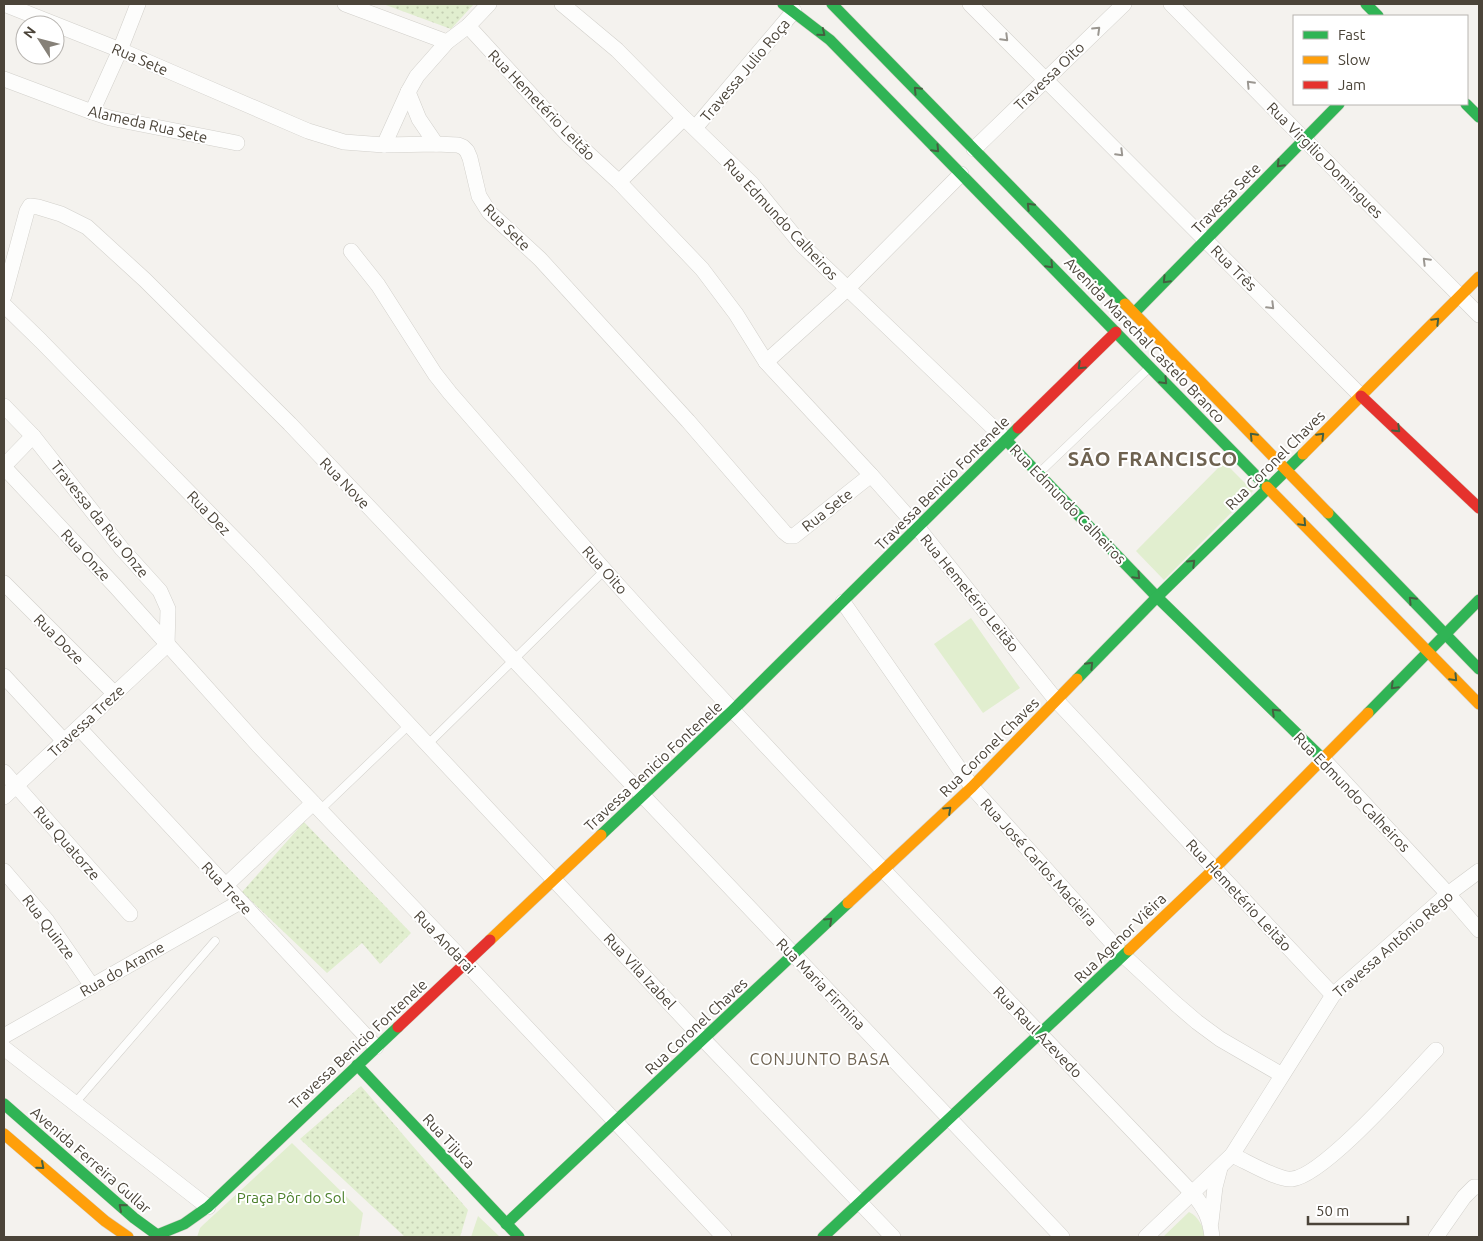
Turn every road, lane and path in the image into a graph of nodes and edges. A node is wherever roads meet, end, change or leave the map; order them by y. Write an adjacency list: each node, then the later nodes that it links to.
1 (4, 4): 15 (street, Rua Sete)
2 (138, 4): 15 (street)
3 (345, 4): 14 (street)
4 (489, 4): 13 (street)
5 (562, 4): 23 (street, Rua Edmundo Calheiros)
6 (832, 4): 28 (street, Avenida Marechal Castelo Branco, one-way to 6)
7 (970, 4): 17 (street, Rua Três, one-way to 17)
8 (1124, 4): 17 (street, Travessa Oito, one-way to 8)
9 (1171, 4): 24 (street, Rua Virgilio Domingues, one-way to 9)
10 (1366, 4): 12 (street)
11 (789, 7): 23 (street, Travessa Julio Roça); 29 (street, Avenida Marechal Castelo Branco, one-way to 29)
12 (1377, 15)
13 (468, 26): 14 (street); 30 (street, Rua Hemetério Leitão)
14 (447, 42): 18 (street)
15 (120, 50): 21 (street); 27 (street, Rua Sete)
16 (4, 79): 21 (street, Alameda Rua Sete)
17 (1046, 79): 28 (street, Travessa Oito); 31 (street, Rua Três, one-way to 31)
18 (408, 92): 26 (street); 27 (street)
19 (1337, 105): 24 (street, Travessa Sete)
20 (1467, 105): 22 (street)
21 (92, 112): 25 (street, Alameda Rua Sete)
22 (1479, 117)
23 (690, 123): 30 (street); 34 (street, Rua Edmundo Calheiros)
24 (1304, 139): 31 (street, Travessa Sete, one-way to 31); 36 (street, Rua Virgilio Domingues, one-way to 24)
25 (238, 143)
26 (436, 144): 27 (street, Rua Sete); 50 (street, Rua Sete)
27 (384, 145)
28 (974, 149): 38 (street, Avenida Marechal Castelo Branco, one-way to 28)
29 (961, 174): 34 (street); 40 (street, Avenida Marechal Castelo Branco, one-way to 40)
30 (619, 182): 41 (street, Rua Hemetério Leitão)
31 (1205, 240): 38 (street, Travessa Sete, one-way to 38); 43 (street, Rua Três, one-way to 43)
32 (351, 251): 54 (street, Rua Oito)
33 (1479, 277): 36 (street, Rua Coronel Chaves)
34 (846, 289): 41 (street); 46 (street, Rua Edmundo Calheiros)
35 (4, 296): 62 (street, Rua Nove)
36 (1460, 296): 39 (street, Rua Virgilio Domingues); 43 (street, Rua Coronel Chaves, one-way to 36)
37 (4, 305): 69 (street, Rua Dez)
38 (1134, 313): 48 (street, Avenida Marechal Castelo Branco, one-way to 38)
39 (1479, 314)
40 (1116, 332): 42 (street, Avenida Marechal Castelo Branco); 46 (street, Travessa Benicio Fontenele, one-way to 46)
41 (766, 362): 50 (street, Rua Hemetério Leitão)
42 (1150, 367): 49 (lane); 51 (street, Avenida Marechal Castelo Branco, one-way to 51)
43 (1361, 396): 48 (street, Rua Coronel Chaves, one-way to 43); 52 (street, Rua Três, one-way to 52)
44 (4, 406): 45 (street, Travessa da Rua Onze)
45 (33, 436): 47 (street); 60 (street, Travessa da Rua Onze)
46 (1006, 440): 49 (street, Rua Edmundo Calheiros); 53 (street, Travessa Benicio Fontenele)
47 (4, 466): 60 (street, Rua Onze)
48 (1287, 470): 51 (street, Rua Coronel Chaves); 59 (street, Avenida Marechal Castelo Branco, one-way to 48)
49 (1038, 474): 56 (street, Rua Edmundo Calheiros, one-way to 56)
50 (871, 475): 53 (street, Rua Hemetério Leitão)
51 (1269, 488): 56 (street, Rua Coronel Chaves, one-way to 51); 61 (street, Avenida Marechal Castelo Branco, one-way to 61)
52 (1479, 508)
53 (918, 528): 58 (street, Travessa Benicio Fontenele); 66 (street, Rua Hemetério Leitão)
54 (605, 570): 62 (lane); 68 (street, Rua Oito)
55 (4, 583): 65 (street, Rua Doze)
56 (1157, 597): 66 (street, Rua Coronel Chaves, one-way to 56); 73 (street, Rua Edmundo Calheiros, one-way to 56)
57 (1479, 600): 59 (street, Rua Agenor Viêira)
58 (843, 602): 68 (street, Travessa Benicio Fontenele); 76 (street, Rua José Carlos Macieira)
59 (1446, 635): 61 (street, Rua Agenor Viêira); 63 (street, Avenida Marechal Castelo Branco)
60 (167, 645): 65 (street, Travessa Treze); 79 (street, Rua Andarai)
61 (1428, 652): 67 (street, Avenida Marechal Castelo Branco, one-way to 67); 73 (street, Rua Agenor Viêira, one-way to 73)
62 (514, 660): 72 (lane); 77 (street, Rua Nove)
63 (1478, 665)
64 (4, 676): 71 (street)
65 (115, 694): 70 (street, Travessa Treze)
66 (1056, 700): 76 (street, Rua Coronel Chaves); 80 (street, Rua Hemetério Leitão)
67 (1479, 704)
68 (733, 710): 77 (street, Travessa Benicio Fontenele); 81 (street, Rua Oito)
69 (408, 725): 72 (street, Rua Vila Izabel); 79 (lane)
70 (79, 728): 71 (street, Travessa Treze); 85 (street, Rua Treze)
71 (64, 741): 75 (street, Travessa Treze)
72 (427, 745): 84 (street, Rua Vila Izabel)
73 (1323, 759): 80 (street, Rua Agenor Viêira); 86 (street, Rua Edmundo Calheiros)
74 (4, 772): 75 (street, Rua Quatorze)
75 (16, 785): 78 (street, Travessa Treze); 88 (street, Rua Quatorze)
76 (972, 787): 81 (street, Rua Coronel Chaves, one-way to 76); 92 (street, Rua José Carlos Macieira)
77 (643, 795): 84 (street, Travessa Benicio Fontenele); 91 (street, Rua Maria Firmina)
78 (4, 797)
79 (317, 806): 85 (street); 93 (street, Rua Andarai)
80 (1214, 869): 92 (street, Rua Agenor Viêira); 95 (street, Rua Hemetério Leitão)
81 (884, 870): 91 (street, Rua Coronel Chaves, one-way to 81); 96 (street, Rua Raul Azevedo)
82 (1479, 870): 86 (street, Travessa Antônio Rêgo)
83 (4, 871): 94 (street, Rua Quinze)
84 (555, 880): 93 (street, Travessa Benicio Fontenele); 98 (street, Rua Vila Izabel)
85 (225, 886): 87 (street, Rua Treze)
86 (1448, 894): 89 (street, Rua Edmundo Calheiros); 95 (street, Travessa Antônio Rêgo)
87 (240, 902): 94 (street, Rua do Arame); 99 (street, Rua Treze)
88 (130, 914)
89 (1479, 930)
90 (215, 941): 104 (lane)
91 (794, 955): 98 (street, Rua Coronel Chaves); 106 (street, Rua Maria Firmina)
92 (1122, 955): 96 (street, Rua Agenor Viêira); 103 (street, Rua José Carlos Macieira)
93 (466, 963): 99 (street, Travessa Benicio Fontenele); 107 (street, Rua Andarai)
94 (92, 986): 97 (street, Rua do Arame)
95 (1333, 994): 103 (street, Travessa Antônio Rêgo)
96 (1041, 1034): 106 (street, Rua Agenor Viêira); 112 (street, Rua Raul Azevedo)
97 (4, 1036)
98 (703, 1039): 107 (street, Rua Coronel Chaves); 113 (street, Rua Vila Izabel)
99 (376, 1047): 102 (street, Travessa Benicio Fontenele)
100 (4, 1048): 104 (street)
101 (1436, 1050): 109 (street)
102 (357, 1065): 114 (street, Travessa Benicio Fontenele); 115 (street, Rua Tijuca)
103 (1282, 1075): 109 (street, Travessa Antônio Rêgo)
104 (75, 1103): 114 (street)
105 (4, 1104): 118 (street, Avenida Ferreira Gullar, one-way to 105)
106 (951, 1119): 113 (street, Rua Agenor Viêira); 124 (street, Rua Maria Firmina)
107 (616, 1122): 115 (street, Rua Coronel Chaves); 121 (street, Rua Andarai)
108 (4, 1134): 119 (street, one-way to 119)
109 (1232, 1155): 110 (street, Travessa Antônio Rêgo)
110 (1220, 1167): 112 (street, Travessa Antônio Rêgo); 117 (street)
111 (1479, 1187): 126 (street)
112 (1193, 1194): 117 (street, Rua Raul Azevedo); 125 (street, Travessa Antônio Rêgo)
113 (860, 1203): 122 (street, Rua Agenor Viêira); 123 (street, Rua Vila Izabel)
114 (205, 1210): 116 (street, Travessa Benicio Fontenele); 118 (street, Travessa Benicio Fontenele)
115 (506, 1224): 120 (street, Rua Tijuca)
116 (194, 1229)
117 (1211, 1230)
118 (158, 1236)
119 (128, 1237)
120 (519, 1237)
121 (724, 1237)
122 (824, 1237)
123 (892, 1237)
124 (1062, 1237)
125 (1146, 1237)
126 (1436, 1237)

